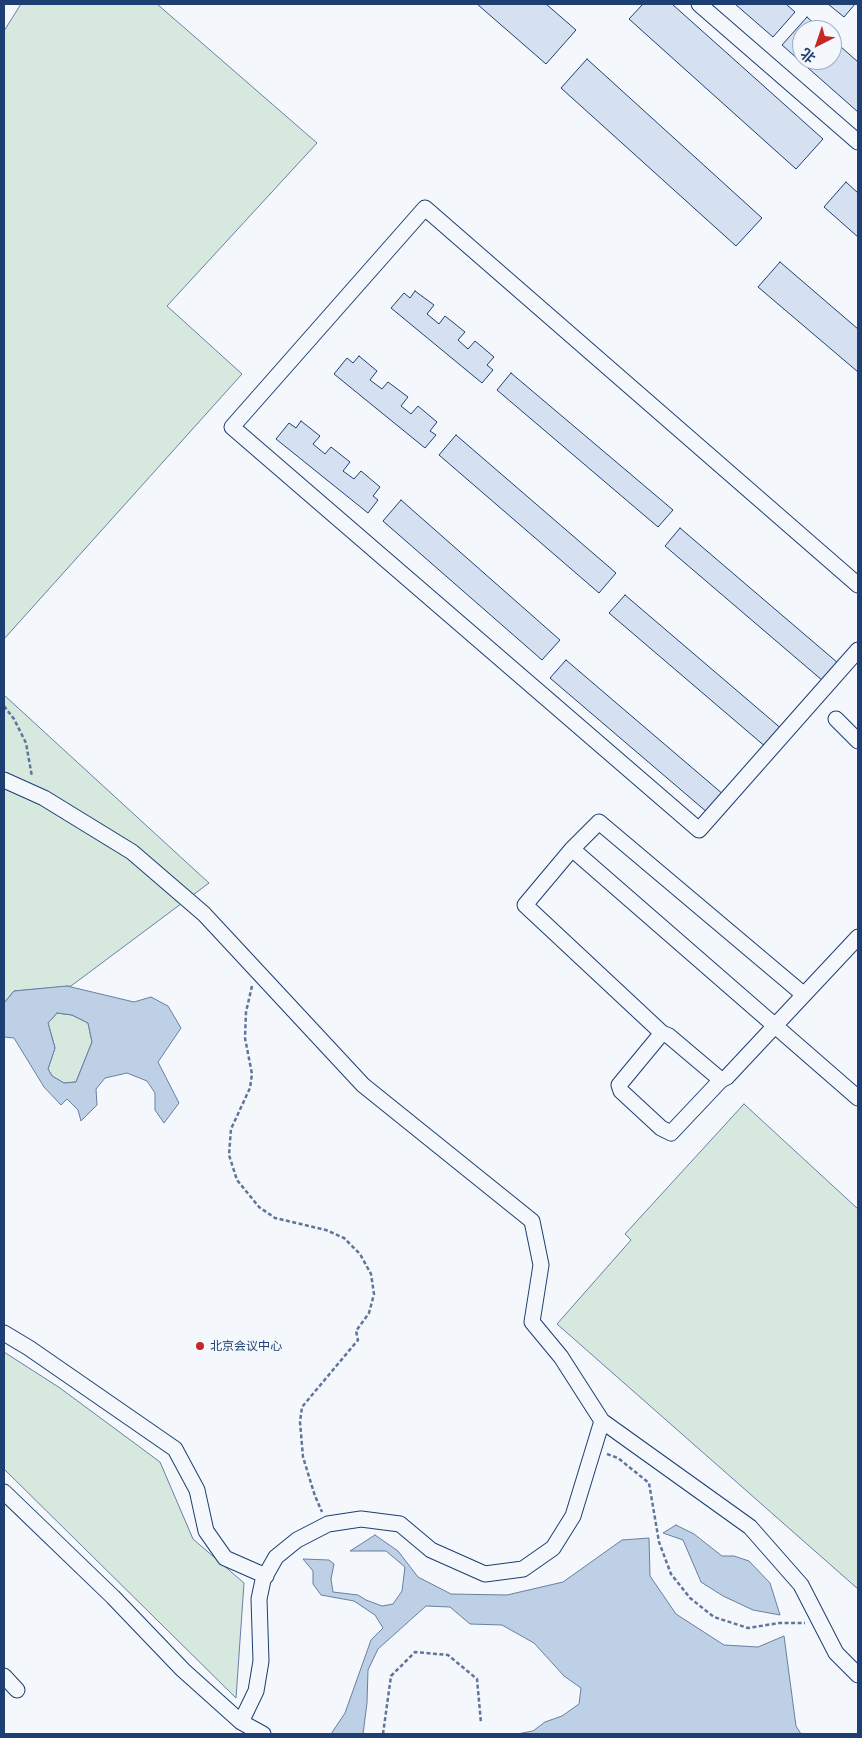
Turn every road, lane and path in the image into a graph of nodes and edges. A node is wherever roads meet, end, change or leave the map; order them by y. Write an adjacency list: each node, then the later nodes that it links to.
1 (699, 4): 2 (street)
2 (858, 142)
3 (858, 585): 4 (street)
4 (858, 650)
5 (4, 706): 9 (path)
6 (836, 719): 7 (street)
7 (858, 741)
8 (4, 780): 9 (street)
9 (33, 793): 12 (street)
10 (572, 849): 13 (street); 14 (street); 15 (street)
11 (858, 937): 13 (street)
12 (259, 970): 19 (street); 22 (path)
13 (803, 994): 14 (street)
14 (775, 1026): 16 (street); 17 (street)
15 (662, 1033): 16 (street); 16 (street)
16 (721, 1080)
17 (858, 1098)
18 (4, 1334): 23 (street)
19 (602, 1421): 20 (street); 24 (street)
20 (593, 1449): 22 (street); 24 (path)
21 (4, 1492): 28 (street)
22 (328, 1524): 23 (street)
23 (266, 1576): 28 (street)
24 (826, 1634): 25 (street)
25 (858, 1675)
26 (4, 1676): 27 (street)
27 (17, 1690)
28 (241, 1722): 30 (street)
29 (481, 1723): 31 (path)
30 (263, 1734)
31 (383, 1734)

